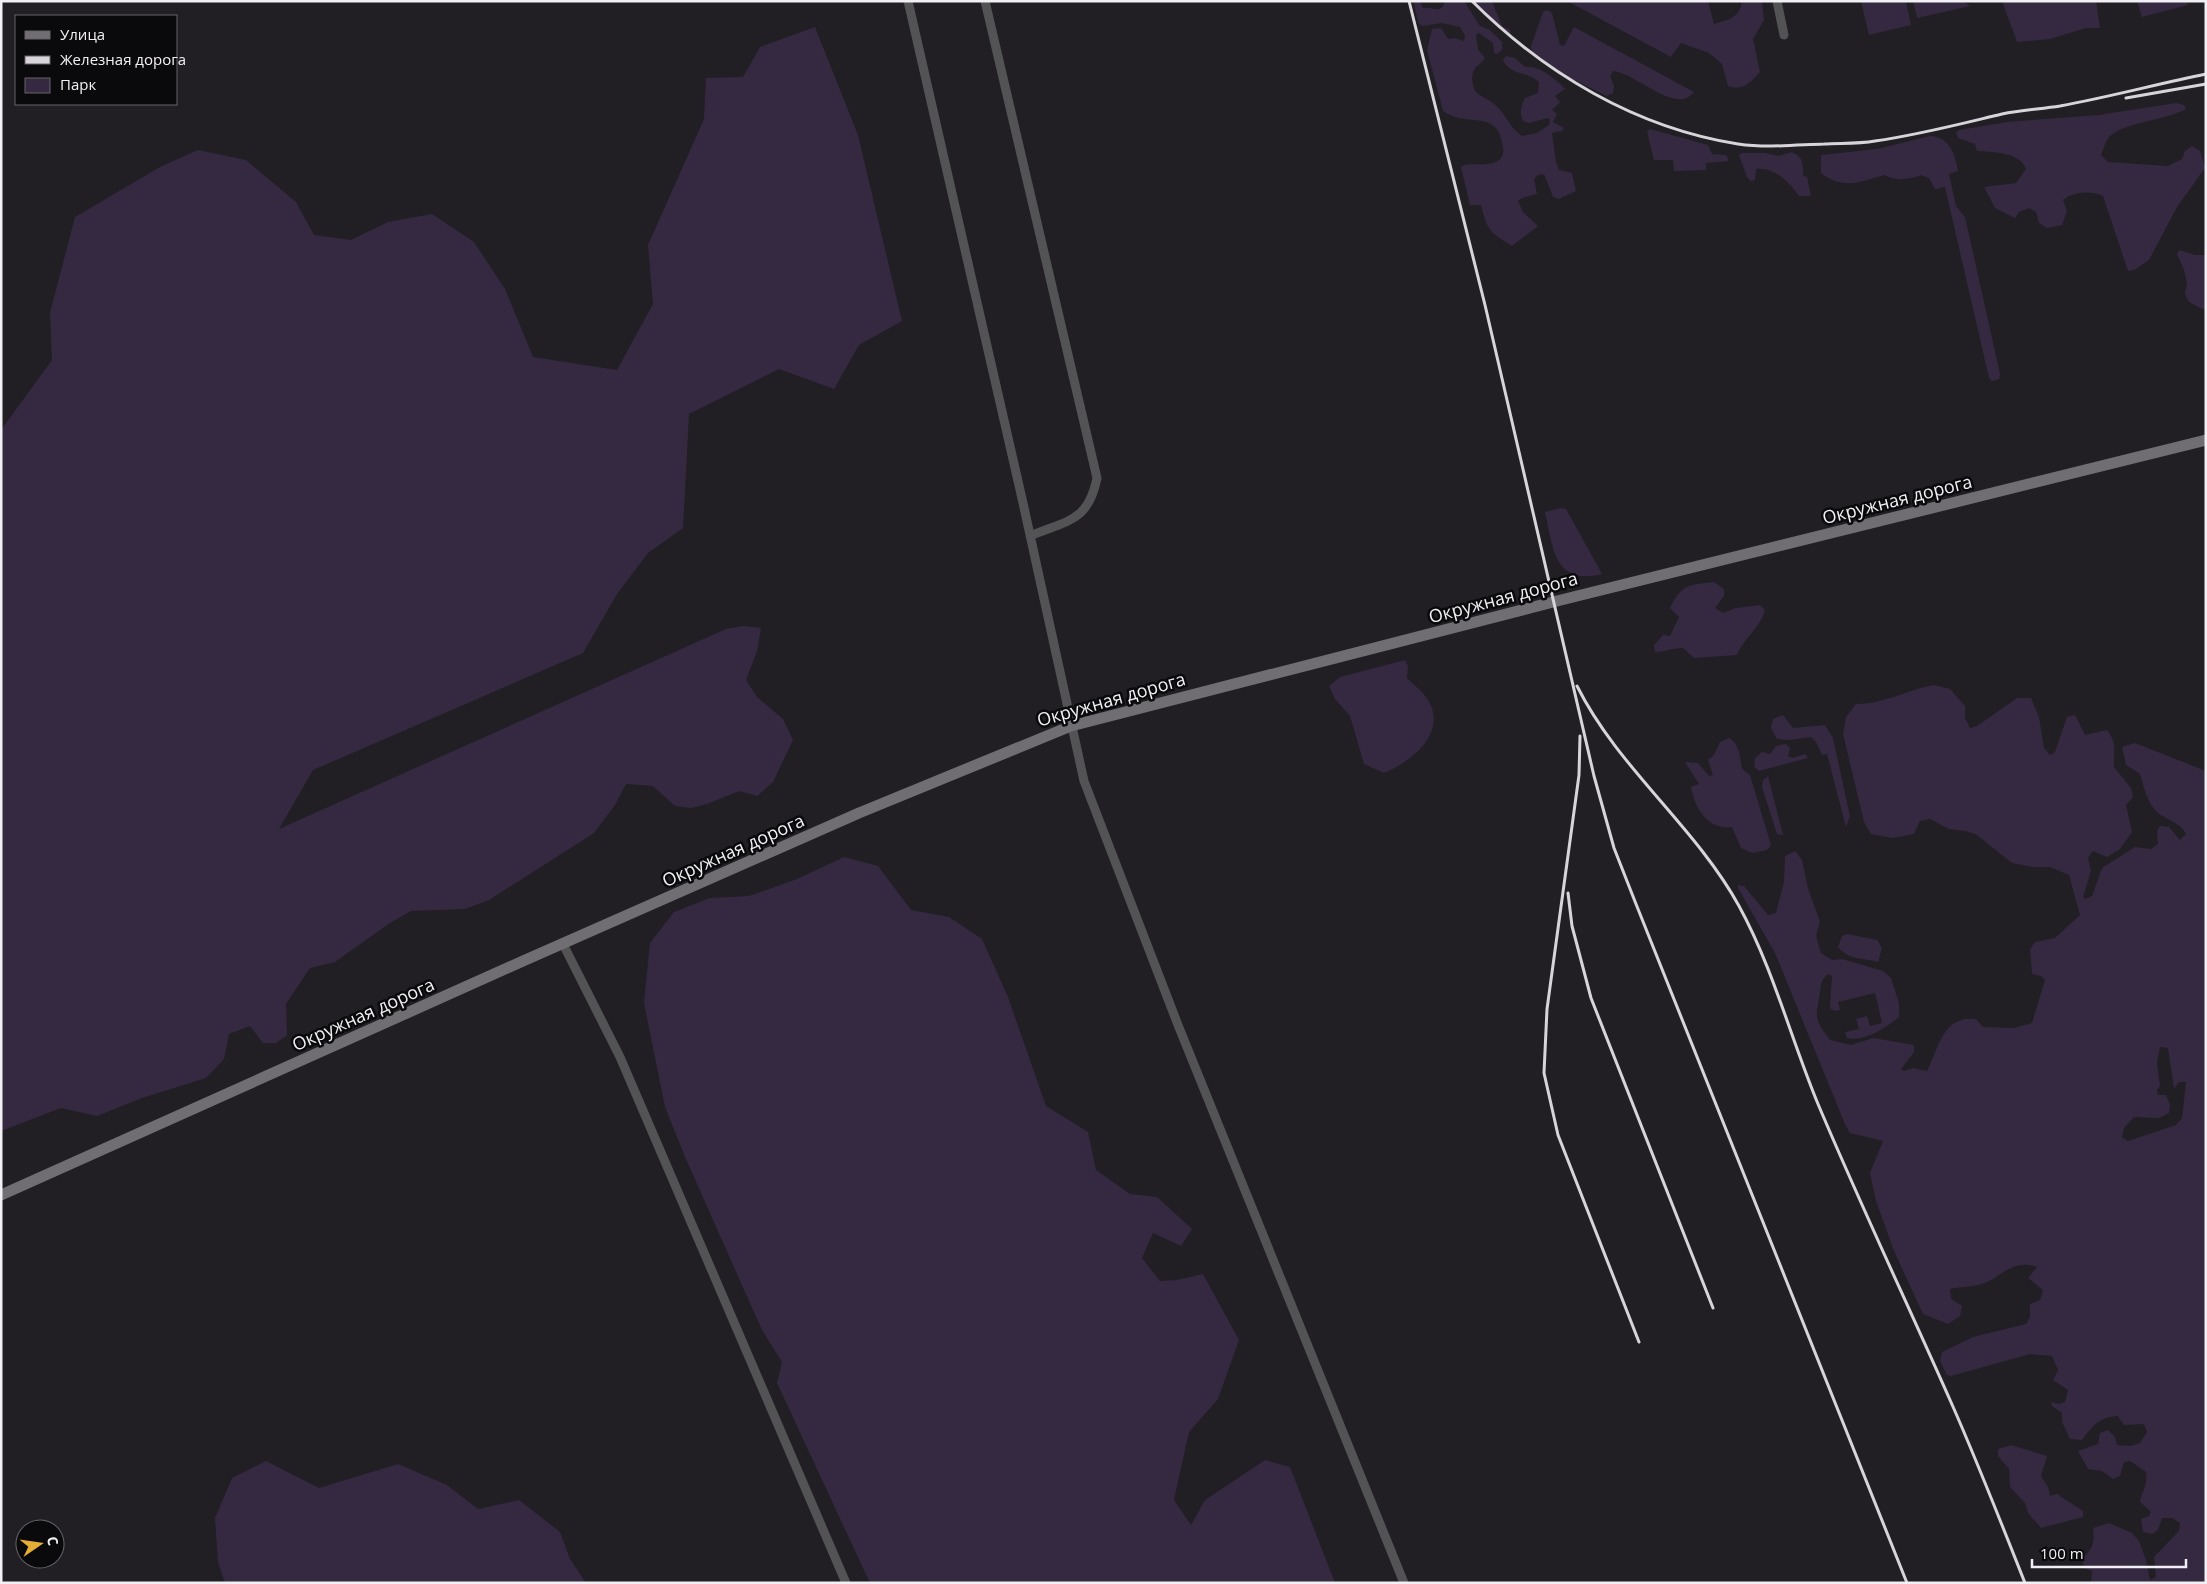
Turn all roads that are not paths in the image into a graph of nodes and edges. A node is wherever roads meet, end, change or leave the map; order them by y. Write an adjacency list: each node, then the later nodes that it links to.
1 (908, 1): 6 (street)
2 (984, 1): 6 (street)
3 (1777, 1): 4 (street)
4 (1784, 35)
5 (2206, 440): 7 (main road, Окружная дорога)
6 (1030, 536): 7 (street)
7 (1071, 726): 8 (main road, Окружная дорога); 11 (street)
8 (563, 944): 9 (main road, Окружная дорога); 10 (street)
9 (1, 1195)
10 (846, 1583)
11 (1404, 1583)

